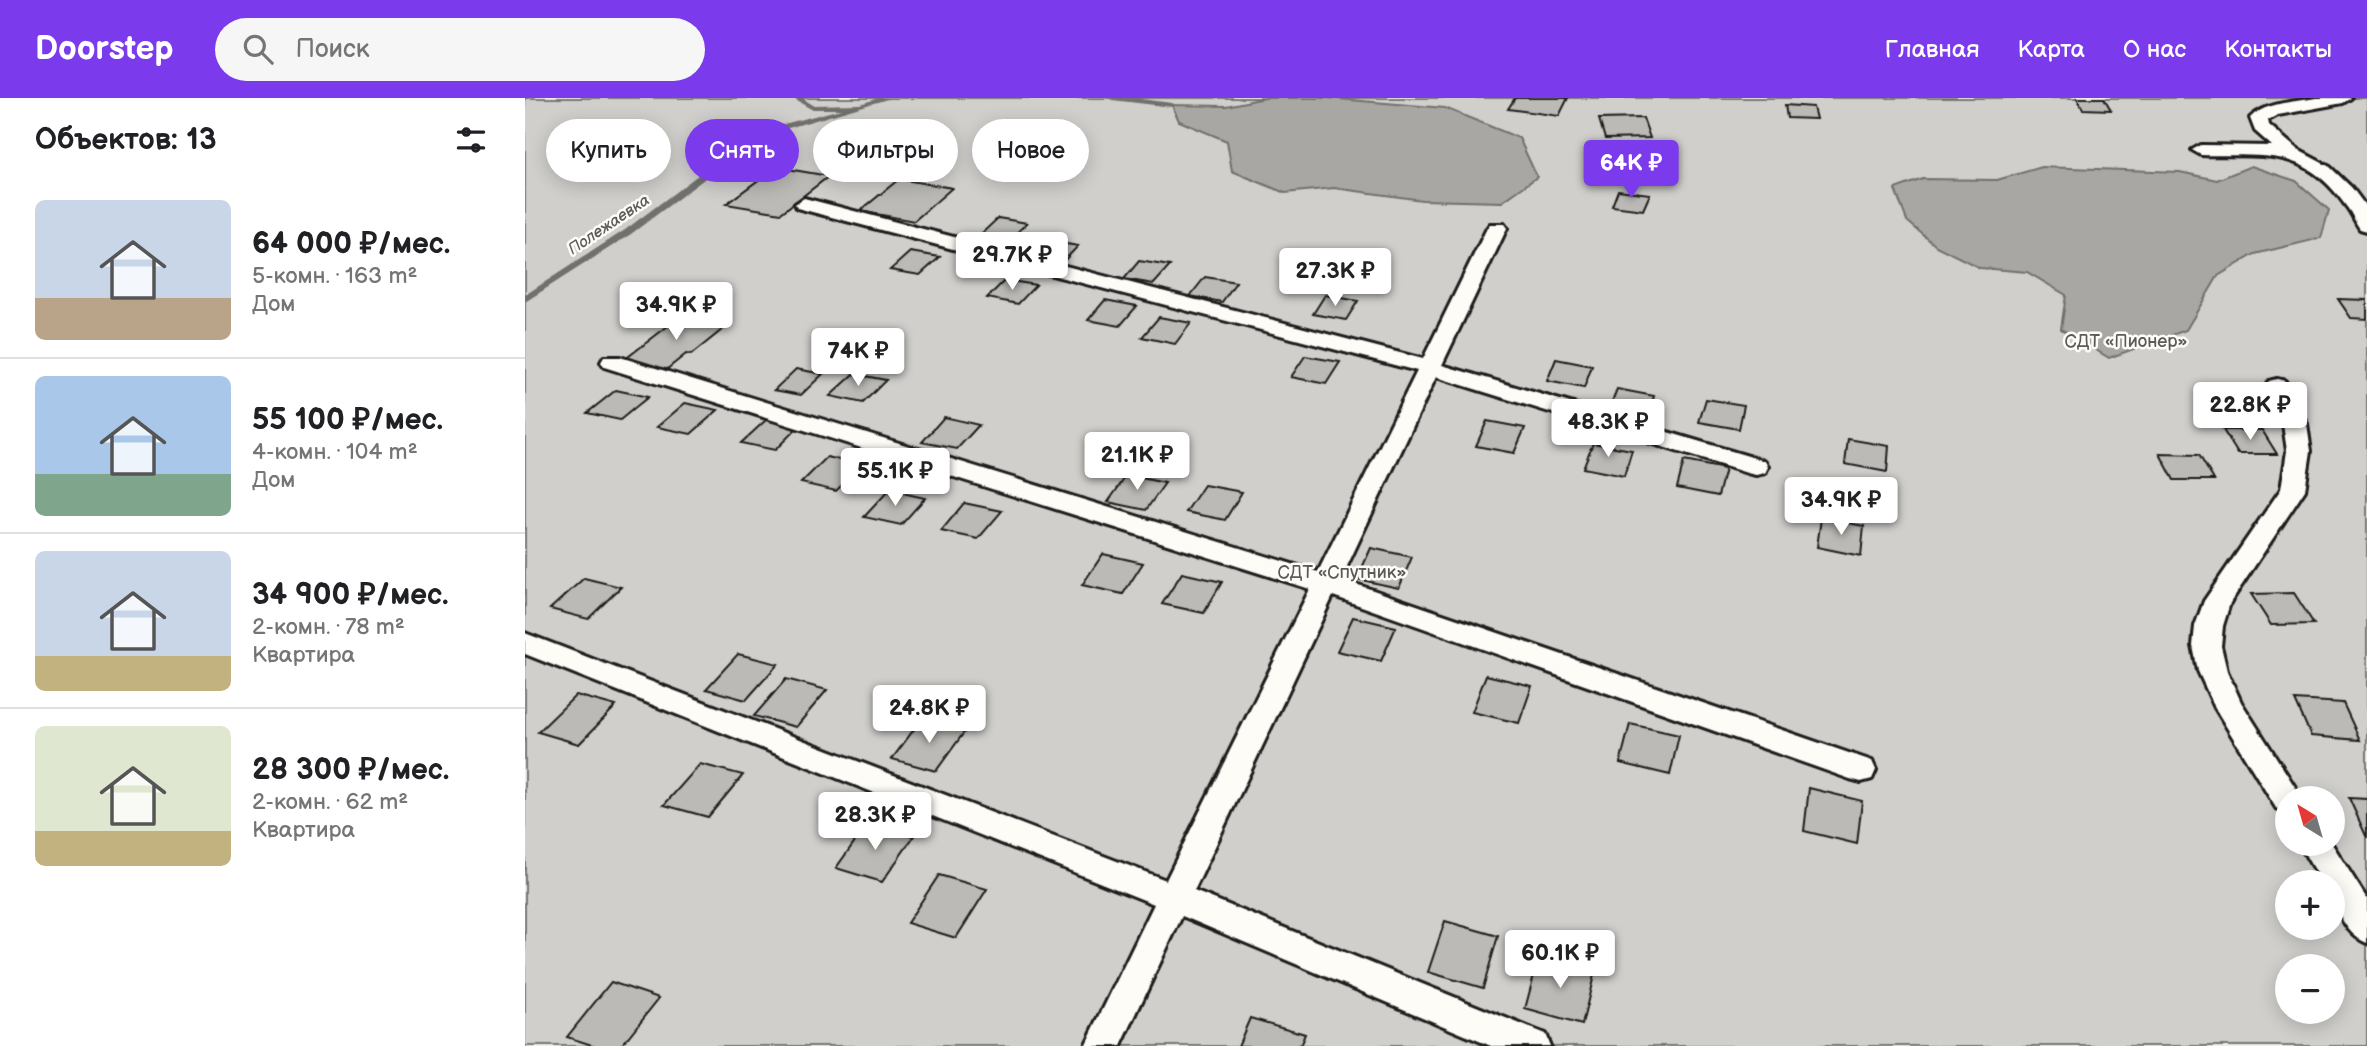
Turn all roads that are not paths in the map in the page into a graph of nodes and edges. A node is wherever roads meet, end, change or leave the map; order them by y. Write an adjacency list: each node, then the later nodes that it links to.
1 (2343, 98): 3 (lane)
2 (2201, 150): 3 (lane)
3 (2291, 153): 5 (lane)
4 (804, 204): 8 (lane)
5 (2367, 225)
6 (1497, 228): 8 (lane)
7 (613, 362): 11 (lane)
8 (1430, 368): 10 (lane); 11 (lane)
9 (2277, 386): 14 (lane)
10 (1756, 467)
11 (1326, 584): 13 (lane); 16 (lane)
12 (525, 643): 16 (lane)
13 (1861, 770)
14 (2279, 786)
15 (2322, 856): 17 (lane)
16 (1175, 898): 18 (lane); 19 (lane)
17 (2367, 928)
18 (1103, 1046)
19 (1532, 1046)

